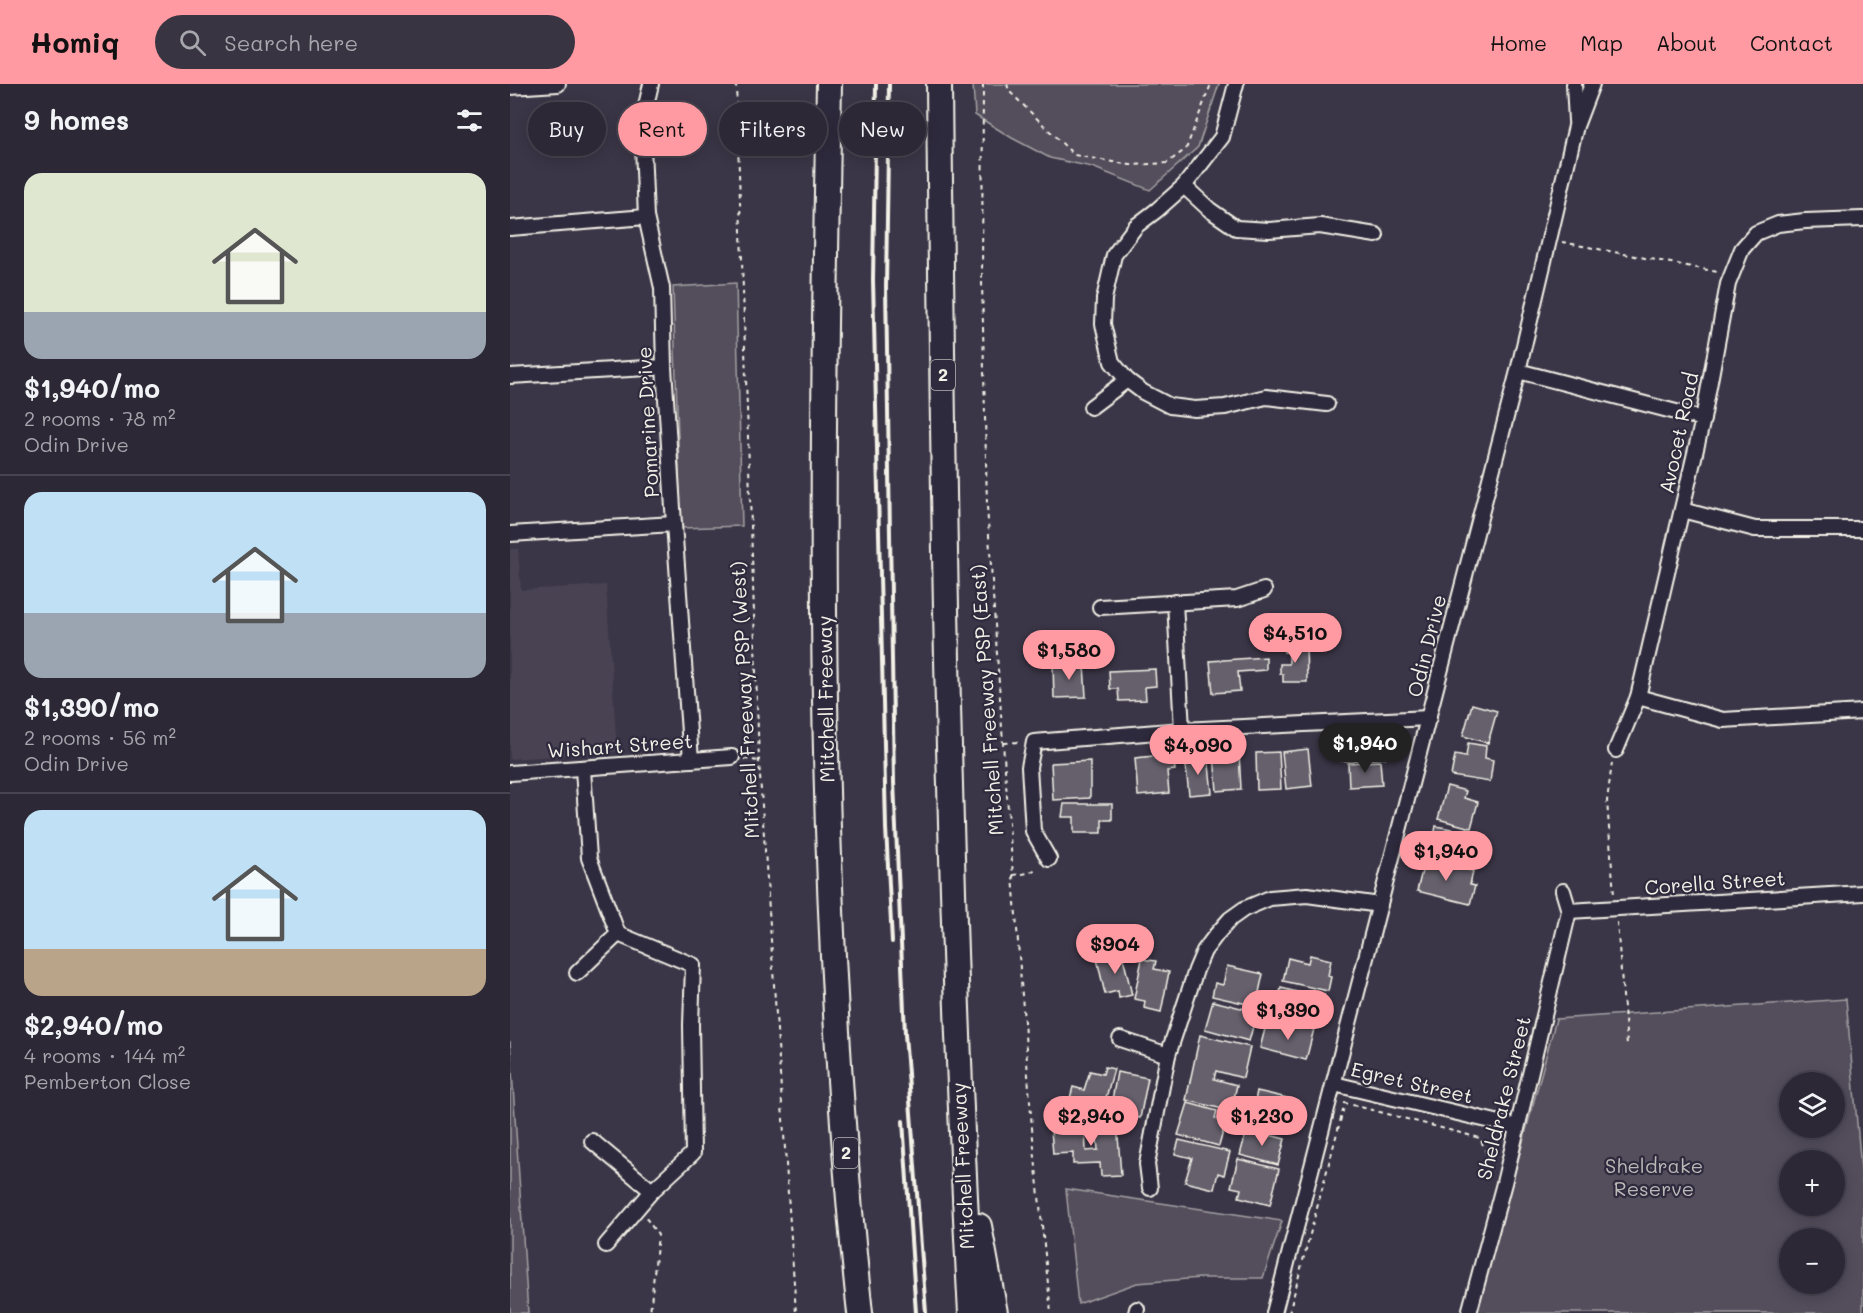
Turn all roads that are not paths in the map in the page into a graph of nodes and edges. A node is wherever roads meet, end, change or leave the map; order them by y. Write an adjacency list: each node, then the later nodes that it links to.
1 (558, 84): 8 (street)
2 (830, 84): 54 (highway, Mitchell Freeway / 2)
3 (939, 84): 48 (highway, Mitchell Freeway / 2)
4 (1236, 84): 10 (street)
5 (1574, 84): 9 (street, Odin Drive)
6 (1592, 84): 9 (street, Odin Drive)
7 (648, 85): 11 (street, Pomarine Drive)
8 (510, 87)
9 (1576, 126): 16 (street, Odin Drive)
10 (1184, 186): 14 (street); 18 (street)
11 (646, 217): 13 (street); 15 (street, Pomarine Drive)
12 (1863, 219): 21 (street, Avocet Road)
13 (510, 228)
14 (1376, 235)
15 (664, 367): 17 (street); 23 (street, Pomarine Drive)
16 (1518, 371): 21 (street); 31 (street, Odin Drive)
17 (510, 376)
18 (1127, 380): 19 (street); 20 (street)
19 (1327, 404)
20 (1091, 407)
21 (1703, 419): 22 (street, Avocet Road)
22 (1682, 510): 24 (street); 29 (street, Avocet Road)
23 (674, 524): 25 (street); 35 (street, Pomarine Drive)
24 (1863, 529)
25 (510, 534)
26 (1264, 590): 27 (street)
27 (1175, 602): 28 (street); 32 (street)
28 (1100, 607)
29 (1638, 697): 30 (street); 33 (street, Avocet Road)
30 (1863, 712)
31 (1429, 718): 32 (street); 41 (street, Odin Drive)
32 (1182, 730): 38 (street)
33 (1616, 750)
34 (732, 757): 35 (street, Wishart Street)
35 (691, 760): 36 (street, Wishart Street)
36 (583, 769): 37 (street, Wishart Street); 43 (street)
37 (510, 773)
38 (1048, 858)
39 (1563, 891): 42 (street)
40 (1863, 892): 42 (street, Corella Street)
41 (1380, 905): 46 (street); 47 (street, Odin Drive)
42 (1569, 911): 49 (street, Sheldrake Street)
43 (618, 934): 44 (street); 52 (street)
44 (577, 973)
45 (1120, 1039): 46 (street)
46 (1167, 1055): 51 (street)
47 (1334, 1084): 49 (street, Egret Street); 59 (street, Odin Drive)
48 (960, 1126): 57 (highway, Mitchell Freeway / 2); 58 (highway)
49 (1517, 1127): 60 (street, Sheldrake Street)
50 (592, 1141): 52 (street)
51 (1150, 1188)
52 (652, 1191): 53 (street)
53 (606, 1245)
54 (855, 1274): 55 (highway); 56 (highway, Mitchell Freeway / 2)
55 (852, 1313)
56 (860, 1313)
57 (971, 1313)
58 (995, 1313)
59 (1274, 1313)
60 (1469, 1313)

